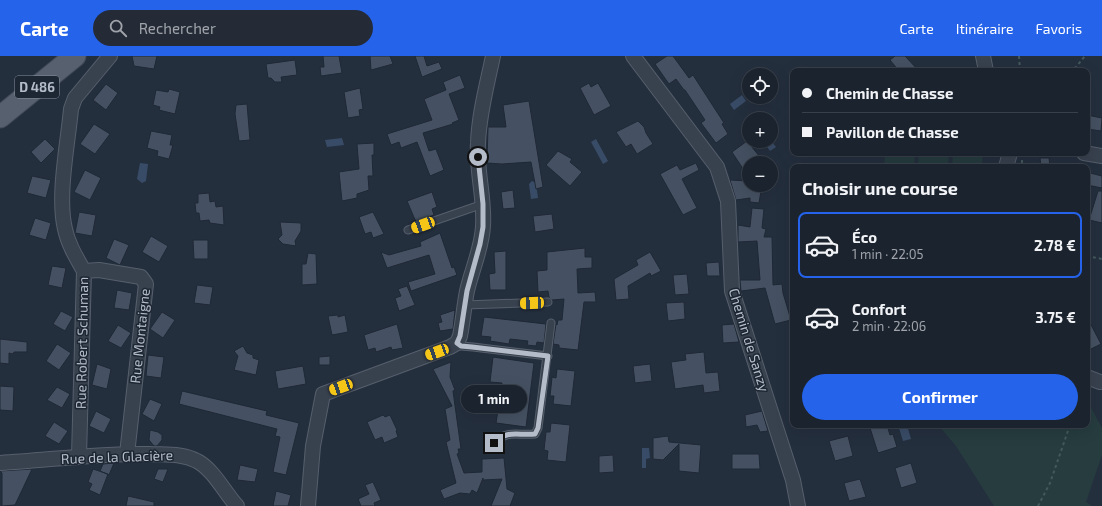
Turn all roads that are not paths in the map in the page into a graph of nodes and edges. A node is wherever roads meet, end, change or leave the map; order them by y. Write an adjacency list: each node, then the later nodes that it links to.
1 (75, 56): 7 (main road, D 486)
2 (110, 56): 14 (street, Rue Robert Schuman)
3 (493, 56): 12 (street)
4 (633, 56): 28 (street, Chemin de Sanzy)
5 (984, 56): 6 (street)
6 (986, 68)
7 (0, 117)
8 (1090, 154): 10 (street)
9 (1016, 156): 11 (street)
10 (1102, 156)
11 (1009, 164)
12 (483, 204): 13 (lane); 16 (street)
13 (408, 230)
14 (84, 270): 23 (street, Rue Montaigne); 24 (street, Rue Robert Schuman)
15 (548, 302): 16 (lane)
16 (465, 305): 18 (street)
17 (552, 323): 19 (lane)
18 (457, 343): 19 (lane); 27 (street)
19 (548, 356): 22 (lane)
20 (1090, 378): 21 (street)
21 (1100, 382)
22 (494, 443)
23 (127, 454): 24 (street, Rue de la Glacière); 26 (street, Rue de la Glacière)
24 (79, 456): 25 (street, Rue de la Glacière)
25 (0, 464)
26 (237, 506)
27 (308, 506)
28 (798, 506)

